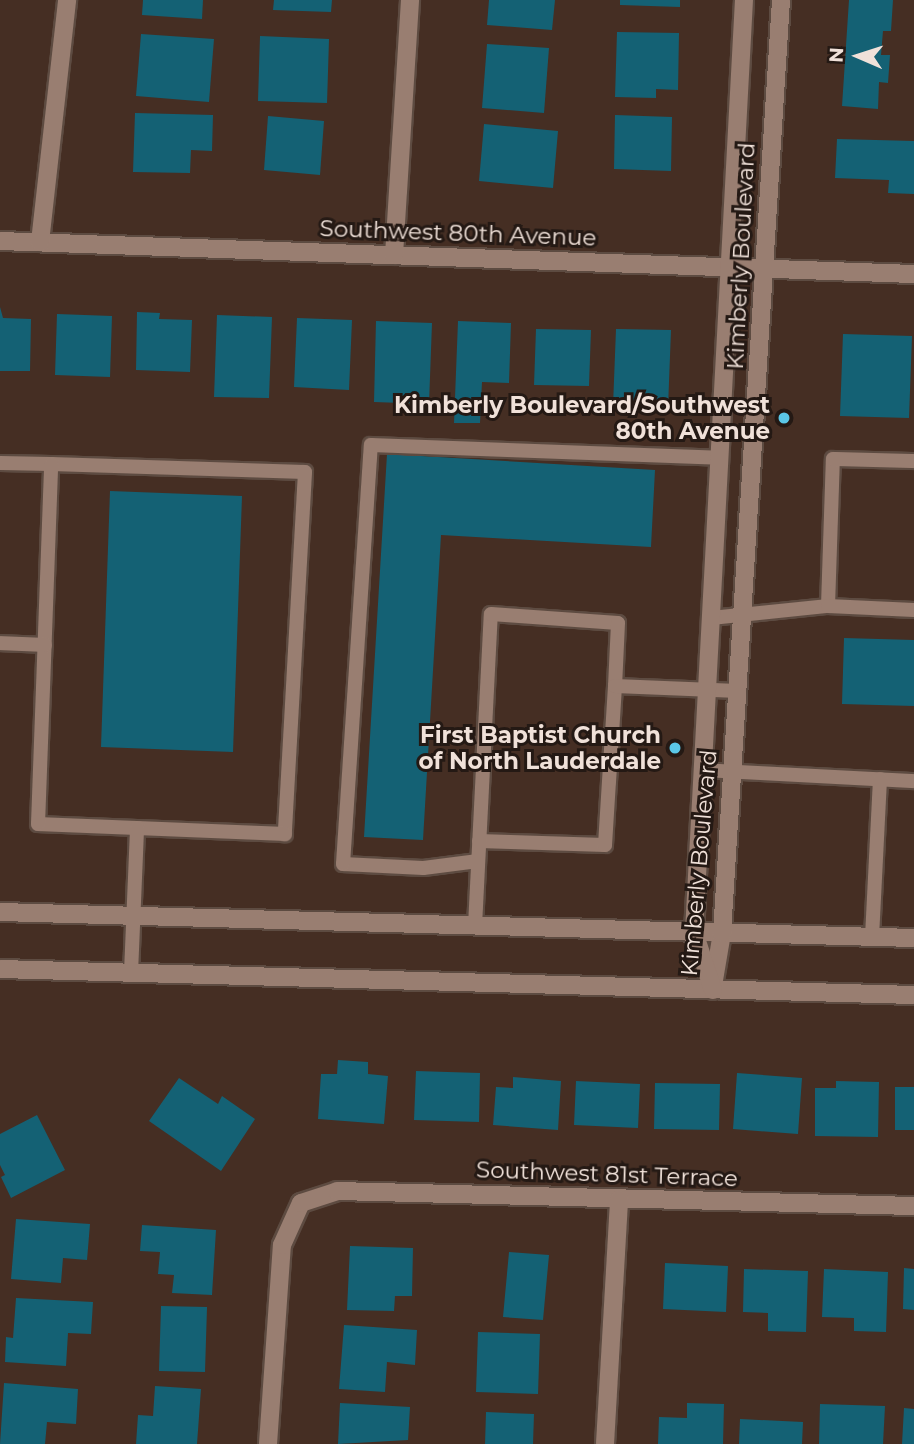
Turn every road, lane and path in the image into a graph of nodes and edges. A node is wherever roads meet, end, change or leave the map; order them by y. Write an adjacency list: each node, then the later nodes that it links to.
1 (67, 0): 6 (street)
2 (410, 0): 7 (street)
3 (744, 0): 8 (street, Kimberly Boulevard)
4 (781, 0): 9 (street, Kimberly Boulevard)
5 (0, 241): 6 (street, Southwest 80th Avenue)
6 (40, 242): 7 (street, Southwest 80th Avenue)
7 (394, 255): 8 (street, Southwest 80th Avenue)
8 (730, 268): 9 (street, Southwest 80th Avenue); 11 (street, Kimberly Boulevard)
9 (766, 269): 10 (street, Southwest 80th Avenue); 17 (street, Kimberly Boulevard)
10 (914, 274)
11 (719, 458): 18 (street, Kimberly Boulevard); 30 (lane)
12 (914, 461): 15 (lane)
13 (0, 463): 14 (lane)
14 (51, 464): 20 (lane); 28 (lane)
15 (828, 606): 16 (lane); 17 (lane)
16 (914, 610)
17 (743, 613): 18 (lane); 23 (street, Kimberly Boulevard)
18 (711, 618): 22 (street, Kimberly Boulevard)
19 (0, 643): 20 (lane)
20 (45, 645): 28 (lane)
21 (615, 686): 22 (lane); 29 (lane); 29 (lane)
22 (707, 690): 23 (lane); 24 (street, Kimberly Boulevard)
23 (738, 691): 25 (street, Kimberly Boulevard)
24 (702, 770): 25 (lane); 34 (street, Kimberly Boulevard)
25 (733, 772): 26 (lane); 35 (street, Kimberly Boulevard)
26 (880, 779): 27 (lane); 36 (lane)
27 (914, 781)
28 (137, 828): 32 (lane)
29 (480, 841): 30 (lane)
30 (478, 861): 33 (lane)
31 (0, 912): 32 (street)
32 (133, 915): 33 (street); 39 (lane)
33 (475, 926): 34 (street)
34 (694, 932): 35 (street); 40 (street, Kimberly Boulevard)
35 (722, 933): 36 (street); 40 (street, Kimberly Boulevard)
36 (872, 937): 37 (street)
37 (914, 938)
38 (0, 969): 39 (street)
39 (131, 973): 40 (street)
40 (713, 990): 41 (street)
41 (914, 995)
42 (619, 1199): 43 (street, Southwest 81st Terrace); 44 (street, Southwest 81st Terrace); 45 (street)
43 (914, 1206)
44 (268, 1444)
45 (605, 1444)

